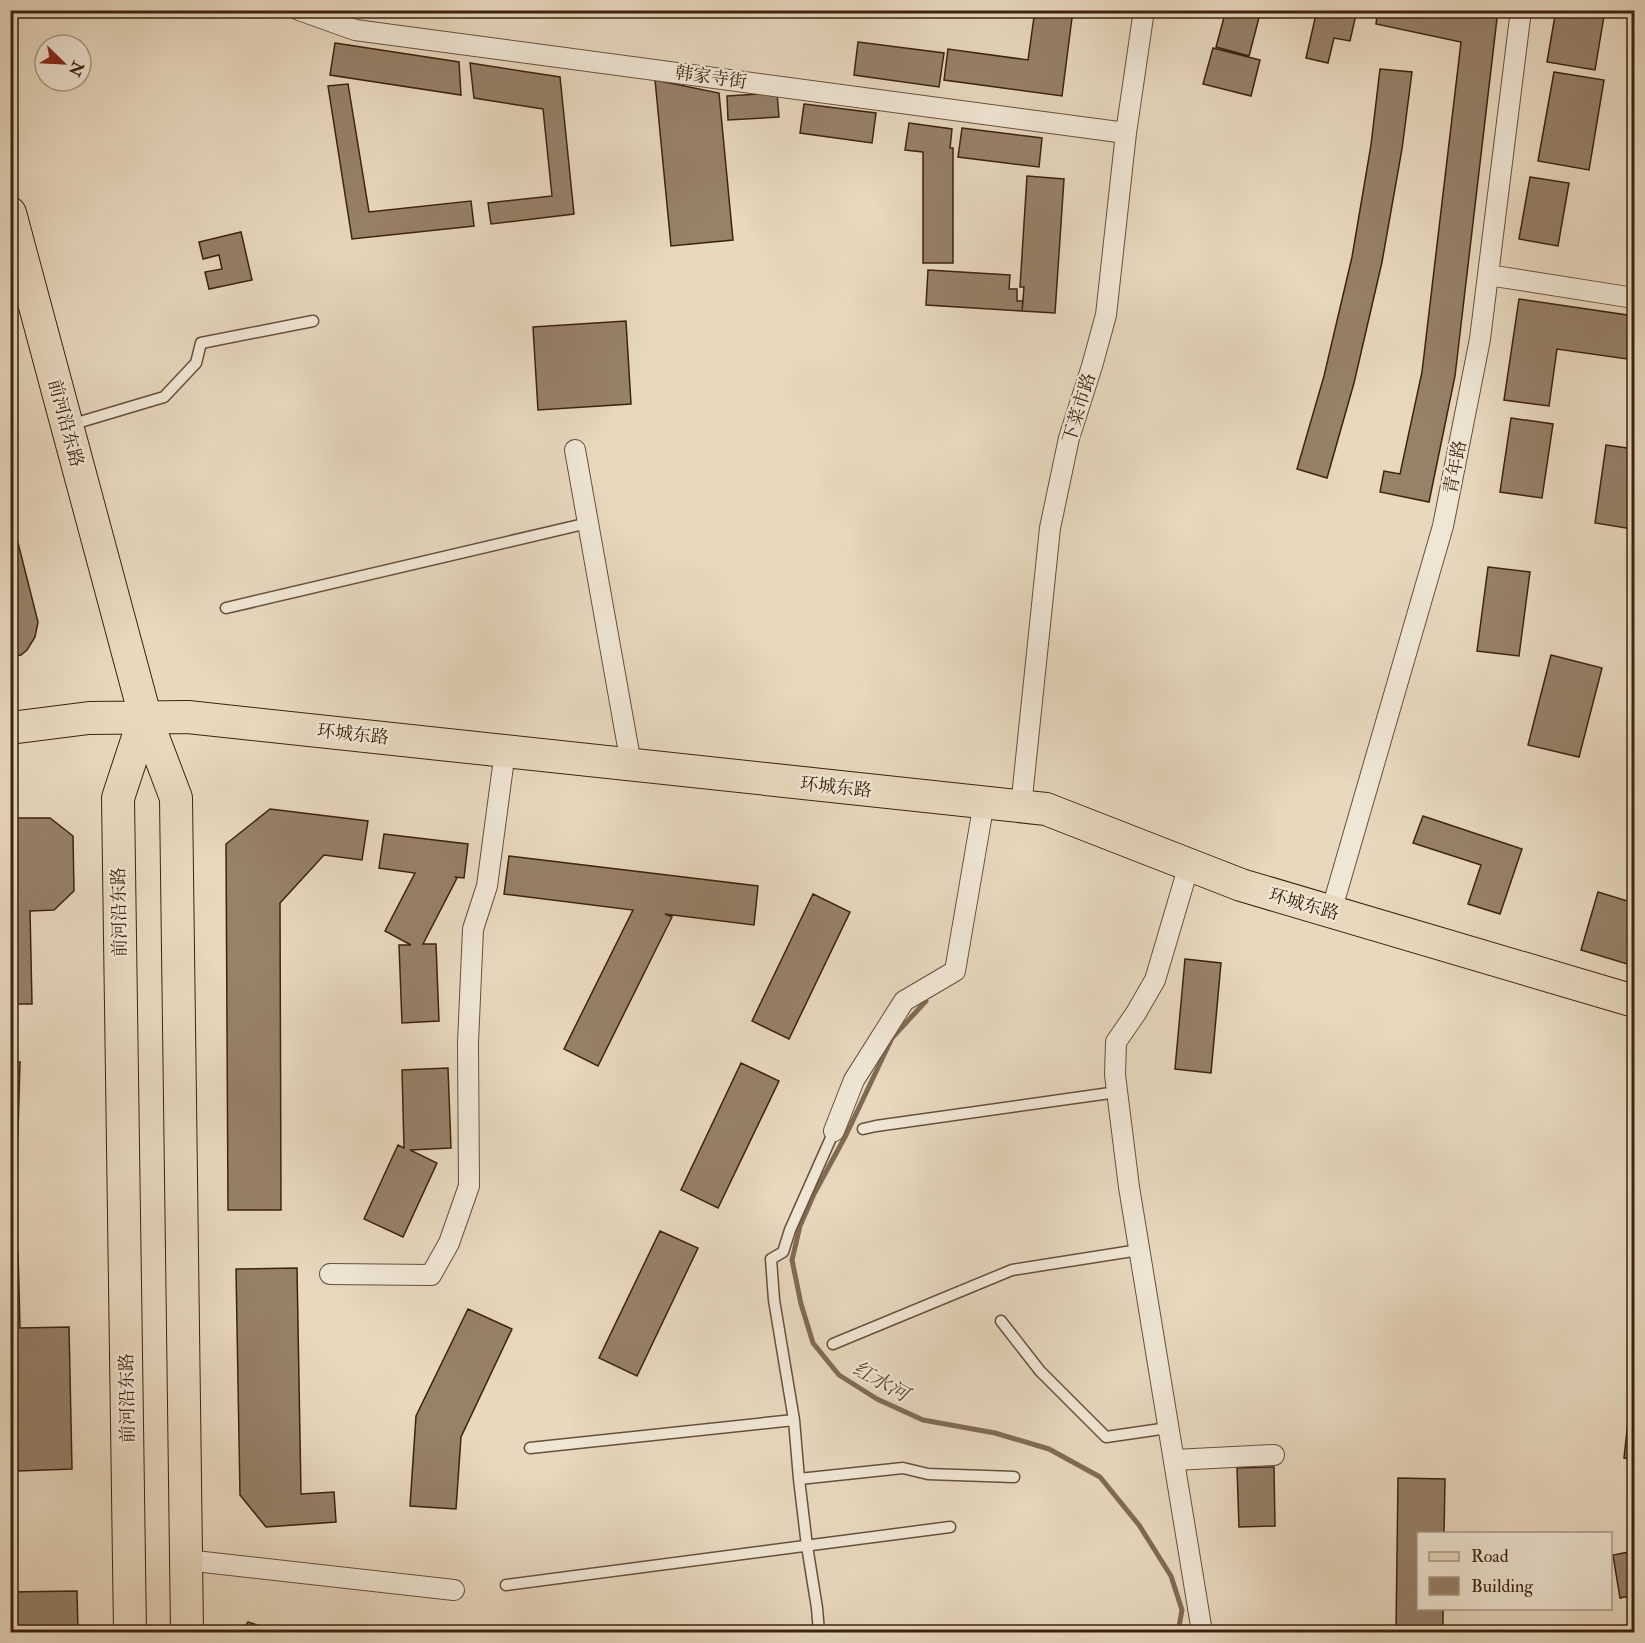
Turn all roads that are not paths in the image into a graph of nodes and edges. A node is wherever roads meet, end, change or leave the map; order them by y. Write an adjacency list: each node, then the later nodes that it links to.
1 (299, 10): 4 (street, 韩家寺街)
2 (1144, 10): 4 (street, 下菜市路)
3 (1521, 10): 6 (street, 青年路)
4 (1126, 132): 18 (street, 下菜市路)
5 (10, 213): 9 (main road, 前河沿东路)
6 (1488, 275): 7 (street); 20 (street, 青年路)
7 (1635, 298)
8 (313, 321): 9 (lane)
9 (67, 426): 13 (main road, 前河沿东路)
10 (575, 450): 11 (street)
11 (588, 523): 12 (lane); 16 (street)
12 (226, 608)
13 (145, 716): 14 (main road, 环城东路); 15 (main road, 环城东路); 38 (main road); 41 (main road, 前河沿东路)
14 (10, 728)
15 (505, 751): 16 (main road, 环城东路); 26 (street)
16 (631, 764): 17 (main road, 环城东路)
17 (984, 802): 18 (main road, 环城东路); 24 (street)
18 (1022, 807): 19 (main road, 环城东路)
19 (1189, 865): 20 (main road, 环城东路); 22 (street)
20 (1330, 912): 21 (main road, 环城东路)
21 (1635, 1001)
22 (1117, 1092): 23 (lane); 25 (street)
23 (863, 1130)
24 (834, 1131): 29 (lane)
25 (1139, 1250): 28 (lane); 30 (street)
26 (330, 1274)
27 (1001, 1321): 30 (lane)
28 (833, 1344)
29 (794, 1420): 31 (lane); 35 (lane)
30 (1168, 1428): 33 (street)
31 (530, 1448)
32 (1274, 1455): 33 (street)
33 (1174, 1460): 44 (street)
34 (1014, 1477): 35 (lane)
35 (799, 1479): 37 (lane)
36 (950, 1527): 37 (lane)
37 (807, 1546): 39 (lane); 43 (lane)
38 (186, 1560): 40 (street); 42 (main road)
39 (506, 1585)
40 (454, 1590)
41 (130, 1632)
42 (187, 1632)
43 (819, 1632)
44 (1202, 1632)

